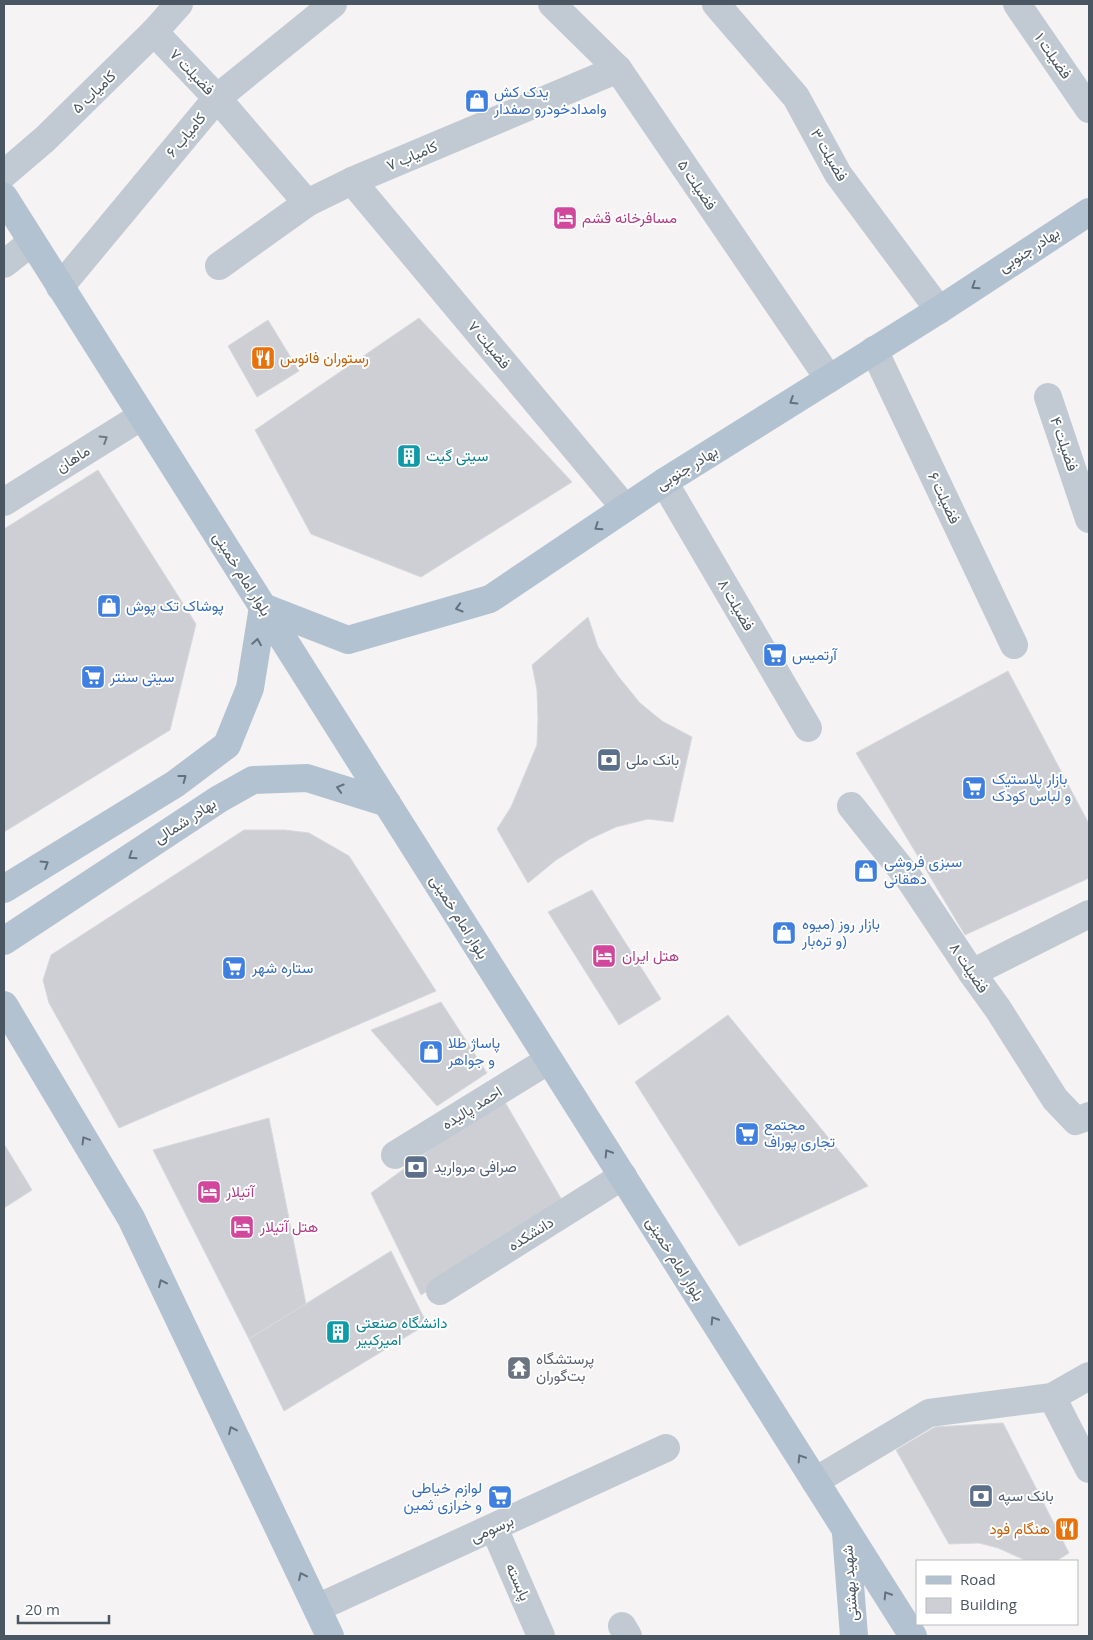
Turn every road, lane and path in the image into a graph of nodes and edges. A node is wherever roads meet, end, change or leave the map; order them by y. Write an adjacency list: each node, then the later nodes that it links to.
1 (179, 4): 6 (street, کامیاب ۵)
2 (333, 4): 8 (street, کامیاب ۶)
3 (552, 4): 7 (street, فضیلت ۵)
4 (716, 4): 19 (street, فضیلت ۳)
5 (1017, 4): 9 (street, فضیلت ۱)
6 (154, 32): 8 (street, فضیلت ۷); 10 (street, کامیاب ۵)
7 (618, 68): 11 (street, کامیاب ۷); 21 (street, فضیلت ۵)
8 (217, 98): 13 (street, فضیلت ۷); 18 (street, کامیاب ۶)
9 (1089, 109)
10 (4, 174)
11 (352, 181): 13 (street, کامیاب ۷); 26 (street, فضیلت ۷)
12 (4, 197): 15 (main road, بلوار امام خمینی)
13 (308, 202): 17 (street, کامیاب ۷)
14 (1086, 221): 19 (main road, بهادر جنوبی, one-way to 19)
15 (32, 242): 16 (street); 18 (main road, بلوار امام خمینی)
16 (4, 264)
17 (218, 266)
18 (60, 286): 23 (main road, بلوار امام خمینی)
19 (939, 310): 20 (main road, بهادر جنوبی)
20 (874, 350): 21 (main road, بهادر جنوبی); 29 (street, فضیلت ۶)
21 (829, 379): 24 (main road, بهادر جنوبی, one-way to 24)
22 (1048, 398): 27 (street, فضیلت ۴)
23 (142, 416): 25 (street, ماهان, one-way to 23); 28 (main road, بلوار امام خمینی)
24 (664, 482): 26 (main road, بهادر جنوبی); 30 (street, فضیلت ۸)
25 (4, 502)
26 (625, 508): 28 (main road, بهادر جنوبی, one-way to 28)
27 (1089, 518)
28 (263, 607): 31 (main road, بلوار امام خمینی); 33 (main road, one-way to 28)
29 (1014, 645)
30 (808, 728)
31 (387, 803): 35 (main road, بهادر شمالی, one-way to 35); 38 (main road, بلوار امام خمینی)
32 (851, 806): 36 (street, فضیلت ۸)
33 (4, 889)
34 (1089, 914): 36 (street)
35 (4, 941)
36 (972, 973): 39 (street, فضیلت ۸)
37 (4, 1005): 50 (main road, one-way to 37)
38 (549, 1060): 40 (street, احمد پالیده); 41 (main road, بلوار امام خمینی, one-way to 38)
39 (1089, 1116)
40 (395, 1155)
41 (623, 1176): 42 (street, دانشکده); 47 (main road, بلوار امام خمینی, one-way to 41)
42 (440, 1291)
43 (1089, 1376): 44 (street)
44 (1052, 1397): 46 (street); 47 (street)
45 (666, 1448): 48 (street, برسومی)
46 (1089, 1470)
47 (815, 1481): 49 (main road, بلوار امام خمینی)
48 (494, 1528): 50 (street, برسومی); 52 (street, پابسته)
49 (846, 1529): 53 (main road, شهید بهشتی); 54 (main road, بلوار امام خمینی, one-way to 49)
50 (317, 1608): 51 (main road)
51 (330, 1636)
52 (542, 1636)
53 (854, 1636)
54 (913, 1636)

